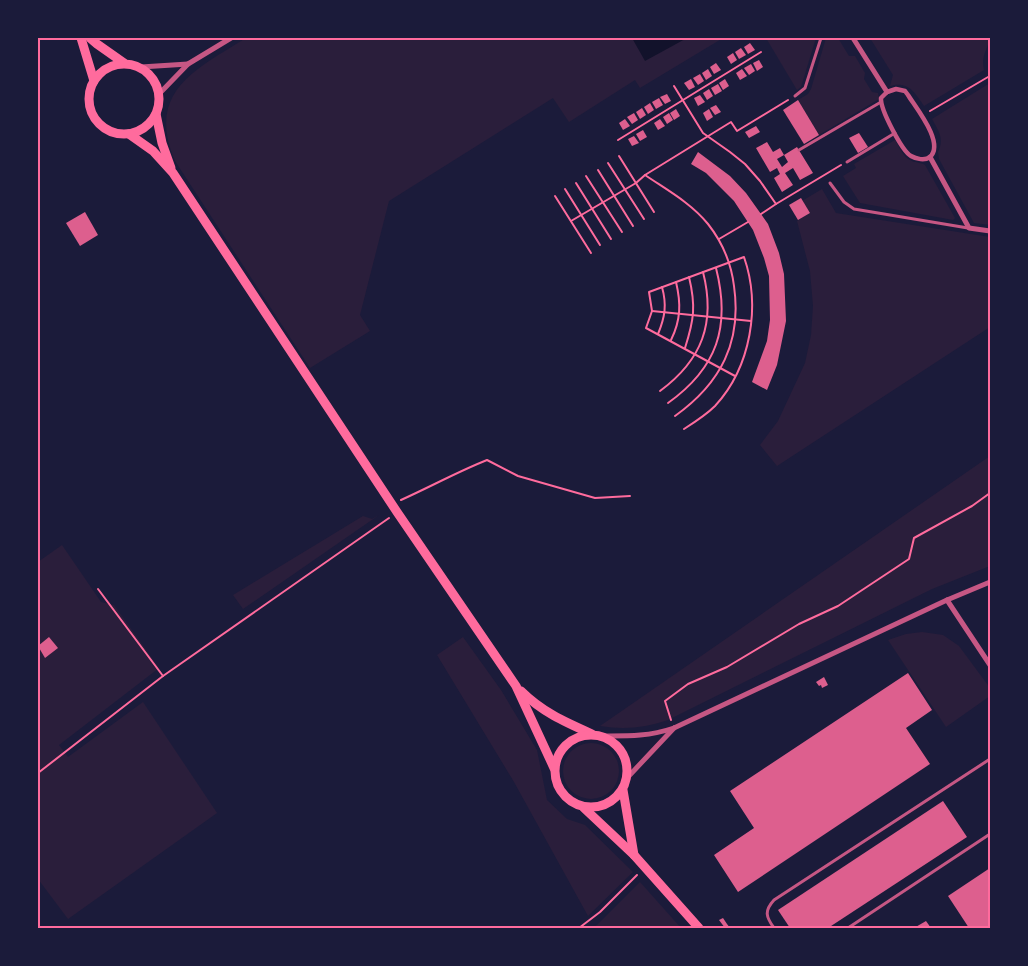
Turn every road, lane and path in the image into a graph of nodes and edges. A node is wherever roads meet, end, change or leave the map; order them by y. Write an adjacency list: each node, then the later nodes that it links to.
1 (81, 38): 11 (main road)
2 (90, 38): 7 (main road)
3 (231, 38): 8 (street)
4 (821, 38): 15 (lane)
5 (853, 38): 13 (street)
6 (761, 52): 16 (path)
7 (124, 63): 9 (main road); 11 (main road)
8 (188, 64): 9 (street); 14 (street)
9 (141, 67): 14 (main road)
10 (988, 77): 19 (path)
11 (94, 81): 21 (main road)
12 (674, 86): 16 (path)
13 (887, 92): 17 (street); 19 (street)
14 (160, 93): 18 (main road)
15 (795, 96): 22 (path)
16 (682, 100): 22 (path); 23 (path)
17 (881, 102): 20 (street); 24 (lane)
18 (156, 114): 21 (main road); 30 (main road)
19 (922, 116): 26 (street)
20 (895, 132): 26 (street); 27 (lane)
21 (129, 134): 30 (main road)
22 (707, 136): 31 (path); 41 (path)
23 (618, 140)
24 (799, 150)
25 (619, 156): 33 (path)
26 (930, 157): 50 (street)
27 (847, 162): 41 (path)
28 (608, 163): 37 (path)
29 (598, 170): 38 (path)
30 (173, 173): 84 (main road)
31 (645, 175): 33 (path); 54 (path)
32 (586, 176): 40 (path)
33 (636, 182): 37 (path); 43 (path)
34 (576, 183): 42 (path)
35 (830, 183): 50 (lane)
36 (565, 189): 45 (path)
37 (625, 189): 38 (path); 46 (path)
38 (614, 195): 40 (path); 49 (path)
39 (555, 196): 47 (path)
40 (603, 202): 42 (path); 52 (path)
41 (776, 204): 44 (path)
42 (592, 208): 45 (path); 53 (path)
43 (654, 212)
44 (761, 214)
45 (581, 215): 47 (path); 55 (path)
46 (644, 219)
47 (571, 221): 56 (path)
48 (748, 222): 54 (path)
49 (633, 226)
50 (969, 228): 51 (street)
51 (990, 231)
52 (622, 232)
53 (611, 239)
54 (719, 239): 57 (path)
55 (600, 245)
56 (591, 253)
57 (730, 262): 58 (path); 69 (path); 70 (path)
58 (716, 267): 59 (path); 68 (path)
59 (704, 272): 60 (path); 67 (path)
60 (689, 277): 61 (path); 66 (path)
61 (676, 282): 62 (path); 65 (path)
62 (662, 287): 63 (path); 64 (path)
63 (652, 311): 64 (path); 71 (path)
64 (666, 312): 65 (path); 71 (path)
65 (680, 314): 66 (path); 72 (path)
66 (694, 316): 67 (path); 73 (path)
67 (708, 317): 68 (path); 74 (path)
68 (722, 318): 69 (path); 75 (path)
69 (736, 319): 70 (path); 76 (path)
70 (752, 320): 77 (path)
71 (658, 334): 72 (path)
72 (670, 341): 73 (path)
73 (684, 349): 74 (path)
74 (695, 354): 75 (path); 78 (path)
75 (709, 362): 76 (path); 79 (path)
76 (721, 369): 77 (path); 80 (path)
77 (735, 376): 81 (path)
78 (660, 391)
79 (668, 403)
80 (675, 416)
81 (684, 430)
82 (990, 493): 91 (path)
83 (630, 496): 84 (path)
84 (394, 508): 89 (path); 90 (main road)
85 (990, 582): 87 (street)
86 (98, 589): 89 (path)
87 (947, 600): 88 (street); 91 (street)
88 (990, 664)
89 (163, 676): 95 (path)
90 (516, 686): 92 (main road); 94 (main road)
91 (674, 728): 92 (street); 96 (street)
92 (596, 735): 94 (main road); 96 (main road)
93 (990, 759): 104 (lane)
94 (554, 768): 98 (main road)
95 (38, 773)
96 (627, 778): 97 (main road)
97 (622, 790): 98 (main road); 100 (main road)
98 (584, 808): 100 (main road)
99 (990, 834): 105 (lane)
100 (634, 855): 101 (main road)
101 (644, 867): 102 (path); 103 (main road)
102 (579, 928)
103 (699, 928)
104 (774, 928)
105 (848, 928)

